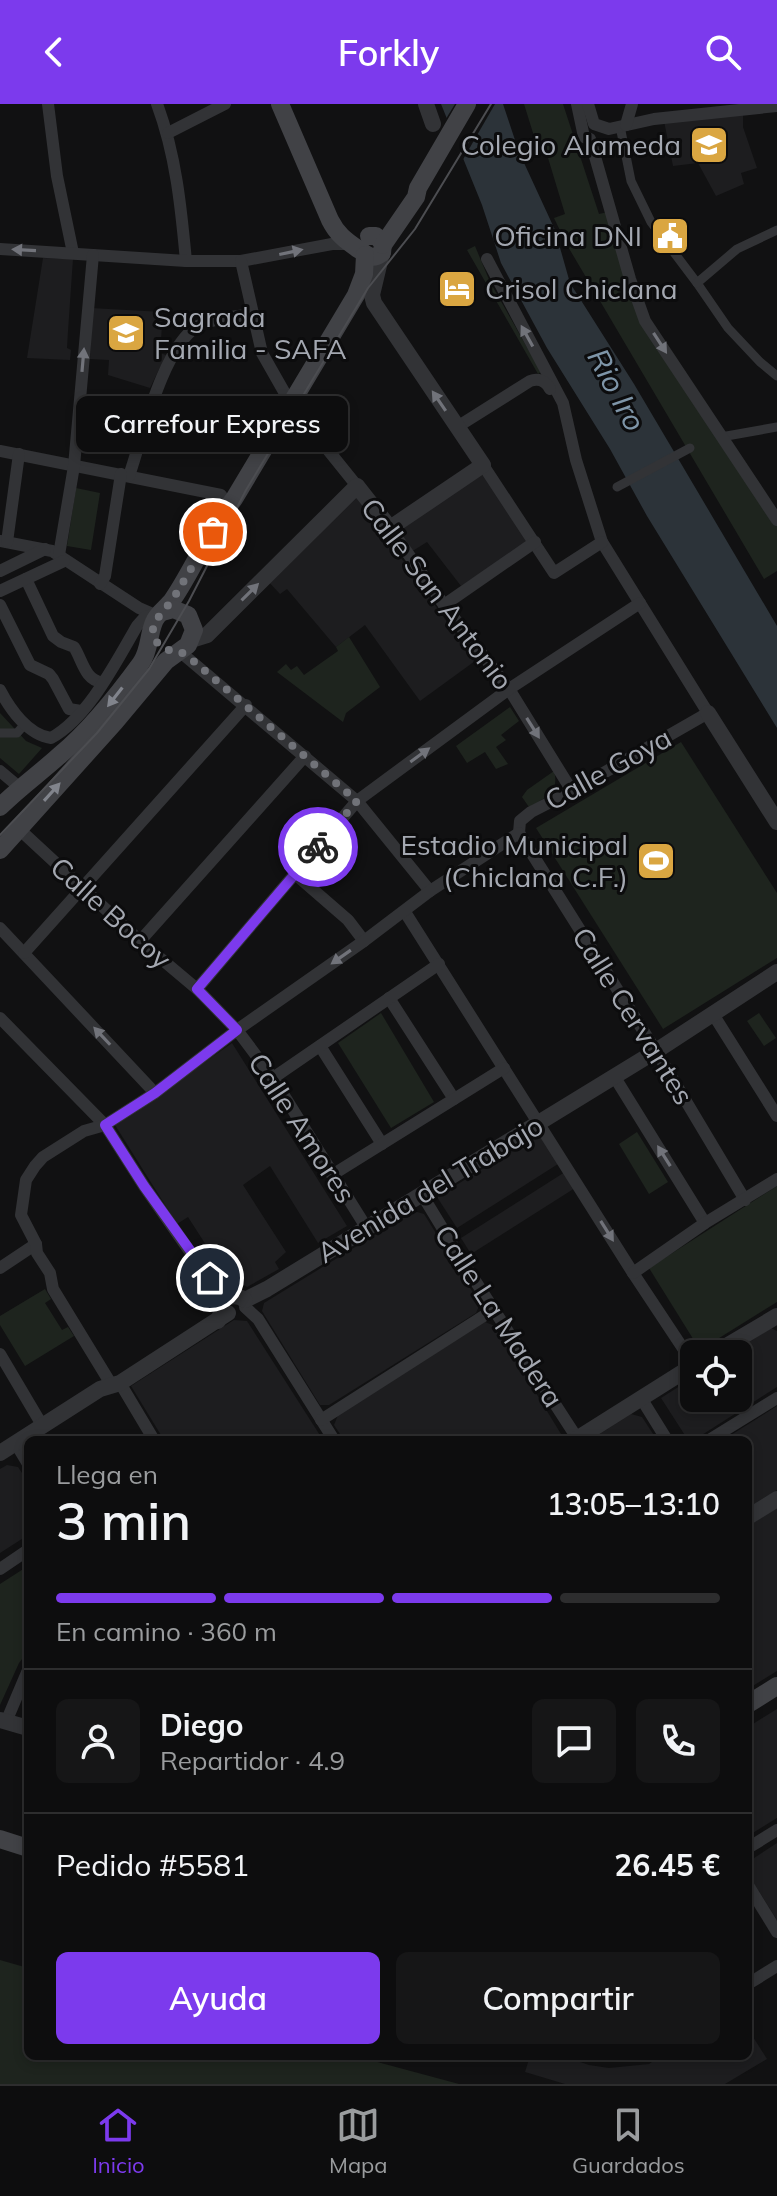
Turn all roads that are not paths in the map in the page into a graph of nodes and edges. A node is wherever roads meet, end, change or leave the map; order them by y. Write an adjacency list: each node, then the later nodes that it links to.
1 (48, 104): 18 (street)
2 (157, 104): 14 (street)
3 (225, 104): 14 (street)
4 (280, 104): 16 (main road)
5 (426, 104): 11 (street)
6 (467, 104): 16 (main road)
7 (577, 104): 13 (street)
8 (588, 104): 13 (street)
9 (632, 104): 12 (street)
10 (777, 106): 12 (street)
11 (433, 124)
12 (623, 126): 13 (street); 23 (street)
13 (591, 130): 30 (street, one-way to 30)
14 (168, 133): 21 (street)
15 (777, 230): 23 (street)
16 (368, 246): 22 (street, one-way to 16); 26 (main road); 28 (street, one-way to 16)
17 (0, 249): 18 (street, one-way to 17)
18 (73, 253): 19 (street)
19 (93, 255): 21 (street); 35 (street, one-way to 19)
20 (487, 259): 27 (street, one-way to 20)
21 (186, 261): 22 (street)
22 (241, 261): 24 (street, Calle San Antonio)
23 (697, 283): 25 (street)
24 (252, 314): 26 (street, Calle San Antonio); 36 (street)
25 (777, 376)
26 (291, 404): 37 (street, Calle San Antonio); 39 (main road)
27 (568, 424): 28 (street); 44 (street)
28 (457, 427): 34 (street)
29 (777, 427): 30 (street)
30 (721, 437): 40 (street)
31 (690, 448): 38 (street)
32 (0, 451): 33 (street)
33 (19, 454): 35 (street); 42 (street)
34 (483, 465): 41 (street); 43 (street)
35 (74, 466): 36 (street); 46 (street)
36 (125, 475): 39 (street); 49 (street)
37 (357, 486): 41 (street, Calle San Antonio); 55 (street, one-way to 37)
38 (617, 487)
39 (226, 508): 54 (main road)
40 (776, 517)
41 (390, 528): 53 (street, Calle San Antonio)
42 (3, 542): 45 (street)
43 (535, 542): 44 (street); 53 (street)
44 (602, 542): 51 (street)
45 (45, 549): 46 (street); 47 (street)
46 (62, 558): 48 (street); 49 (street)
47 (0, 571)
48 (26, 579): 50 (street); 56 (street)
49 (100, 584): 54 (street)
50 (0, 591)
51 (640, 603): 57 (street); 61 (street)
52 (0, 605): 60 (street)
53 (444, 605): 57 (street, Calle San Antonio)
54 (156, 618): 55 (main road); 55 (main road); 56 (street); 66 (main road, one-way to 66)
55 (185, 645): 59 (street); 71 (main road, one-way to 55)
56 (102, 682): 60 (street)
57 (509, 689): 67 (street, Calle San Antonio, one-way to 67); 68 (street, one-way to 57)
58 (0, 690): 62 (street)
59 (246, 705): 64 (street); 75 (street)
60 (81, 711): 62 (street)
61 (708, 713): 67 (street, Calle Goya); 70 (street)
62 (25, 724): 63 (street)
63 (0, 733)
64 (305, 756): 68 (street); 79 (street)
65 (0, 771): 66 (street)
66 (19, 787): 69 (main road)
67 (572, 791): 72 (street, Calle Goya)
68 (357, 801): 74 (street); 76 (street)
69 (0, 807)
70 (777, 822)
71 (19, 829): 73 (main road); 75 (street, Calle Bocoy)
72 (519, 833): 76 (street, Calle Goya); 90 (street, Calle Cervantes)
73 (0, 850)
74 (295, 874): 80 (street); 84 (street)
75 (83, 889): 79 (street, Calle Bocoy); 81 (street)
76 (430, 891): 77 (street, Calle Goya)
77 (405, 912): 80 (street, Calle Goya); 82 (street)
78 (0, 928): 81 (street)
79 (140, 941): 84 (street, Calle Bocoy)
80 (364, 941): 88 (street, Calle Goya, one-way to 88)
81 (24, 953): 94 (street, one-way to 81)
82 (439, 964): 85 (street); 91 (street)
83 (777, 972): 86 (street, Avenida del Trabajo)
84 (197, 989): 88 (street, Calle Bocoy)
85 (389, 998): 89 (street); 95 (street)
86 (713, 1014): 90 (street, Avenida del Trabajo); 96 (street)
87 (0, 1018): 98 (street)
88 (237, 1030): 93 (street, Calle Amores); 94 (street, Calle Goya)
89 (320, 1046): 93 (street); 99 (street)
90 (656, 1051): 92 (street, Avenida del Trabajo); 103 (street, Calle Cervantes)
91 (504, 1068): 95 (street); 97 (street)
92 (614, 1076): 97 (street, Avenida del Trabajo); 104 (street, one-way to 92)
93 (273, 1078): 100 (street, Calle Amores)
94 (155, 1093): 98 (street, Calle Goya)
95 (454, 1099): 99 (street)
96 (777, 1116)
97 (539, 1122): 102 (street, Avenida del Trabajo); 108 (street, one-way to 108)
98 (105, 1125): 106 (street, Calle Goya); 110 (street)
99 (382, 1144): 100 (street)
100 (332, 1175): 105 (street, Calle Amores)
101 (777, 1179): 103 (street)
102 (421, 1193): 105 (street, Avenida del Trabajo); 111 (street, Calle La Madera)
103 (745, 1200): 104 (street)
104 (705, 1223): 108 (street)
105 (366, 1227): 109 (street, Avenida del Trabajo)
106 (36, 1244): 107 (street); 117 (street, Calle Goya)
107 (0, 1268)
108 (633, 1273): 114 (street)
109 (245, 1304): 110 (street); 120 (street)
110 (224, 1310): 117 (street)
111 (493, 1310): 120 (street); 125 (street, Calle La Madera)
112 (777, 1316): 113 (street)
113 (737, 1340)
114 (680, 1344)
115 (0, 1354): 121 (street)
116 (680, 1374): 118 (street)
117 (116, 1384): 121 (street); 123 (street, Calle Goya)
118 (641, 1398): 126 (street); 127 (street)
119 (777, 1398): 128 (street)
120 (321, 1420): 124 (street)
121 (42, 1425): 122 (street)
122 (27, 1436)
123 (151, 1436)
124 (331, 1436)
125 (574, 1436)
126 (581, 1436)
127 (665, 1436)
128 (715, 1436)
129 (24, 1438): 130 (street)
130 (16, 1444): 131 (street); 132 (street)
131 (0, 1453)
132 (24, 1457)
133 (777, 1499): 134 (street)
134 (752, 1515)
135 (24, 1553): 136 (street)
136 (0, 1569)
137 (24, 1678): 142 (street)
138 (777, 1686): 140 (main road)
139 (777, 1698): 141 (main road)
140 (752, 1702)
141 (752, 1714)
142 (3, 1721): 143 (street)
143 (24, 1727)
144 (0, 1829): 146 (main road)
145 (777, 1830): 148 (street)
146 (24, 1836)
147 (0, 1839): 149 (main road)
148 (752, 1846)
149 (24, 1847)
150 (752, 1891): 151 (street)
151 (777, 1932)
152 (777, 1966): 153 (street)
153 (752, 1982)

